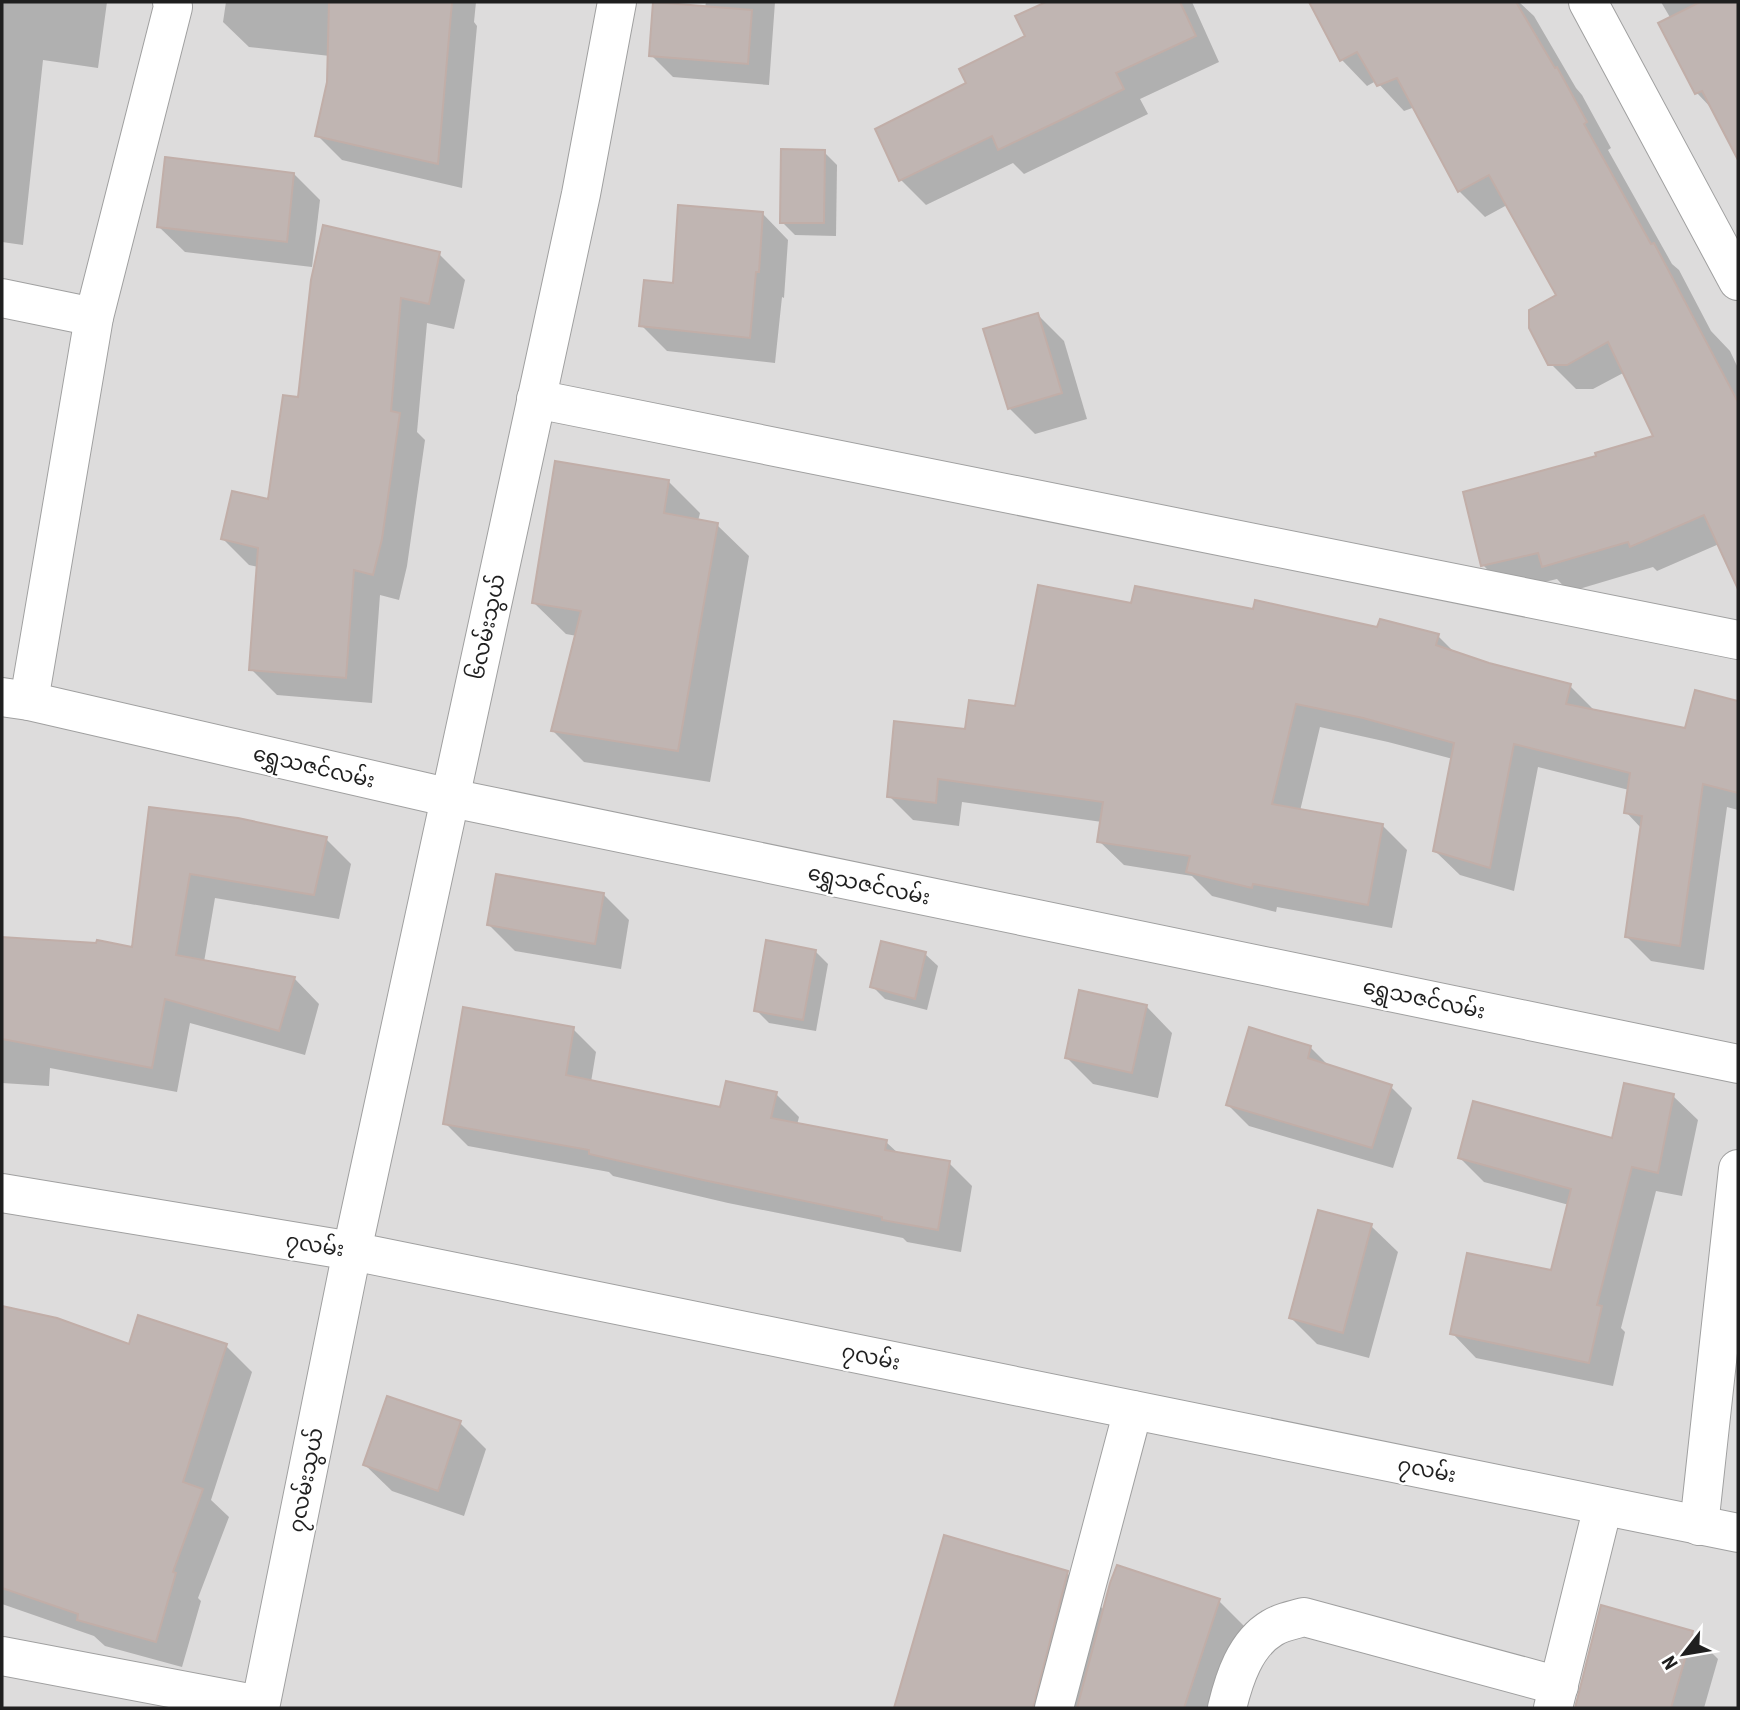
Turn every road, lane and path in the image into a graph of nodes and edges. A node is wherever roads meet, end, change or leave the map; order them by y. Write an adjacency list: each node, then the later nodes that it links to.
1 (172, 2): 6 (street)
2 (617, 2): 7 (street, ၆လမ်းသွယ်)
3 (1588, 2): 4 (street)
4 (1738, 281)
5 (2, 298): 6 (street)
6 (94, 317): 9 (street)
7 (536, 399): 8 (street); 10 (street, ၆လမ်းသွယ်)
8 (1738, 640)
9 (16, 699): 10 (street, ရွှေသဇင်လမ်း)
10 (451, 798): 11 (street, ရွှေသဇင်လမ်း); 14 (street, ၆လမ်းသွယ်)
11 (1738, 1064)
12 (1738, 1169): 17 (street)
13 (2, 1193): 14 (street, ၇လမ်း)
14 (352, 1251): 15 (street, ၇လမ်း); 21 (street, ၇လမ်းသွယ်)
15 (1133, 1410): 16 (street, ၇လမ်း); 22 (street)
16 (1603, 1506): 17 (street, ၇လမ်း); 20 (street)
17 (1699, 1526): 18 (street, ၇လမ်း)
18 (1738, 1533)
19 (2, 1657): 21 (street)
20 (1556, 1697): 23 (street)
21 (260, 1707)
22 (1054, 1708)
23 (1227, 1708)

